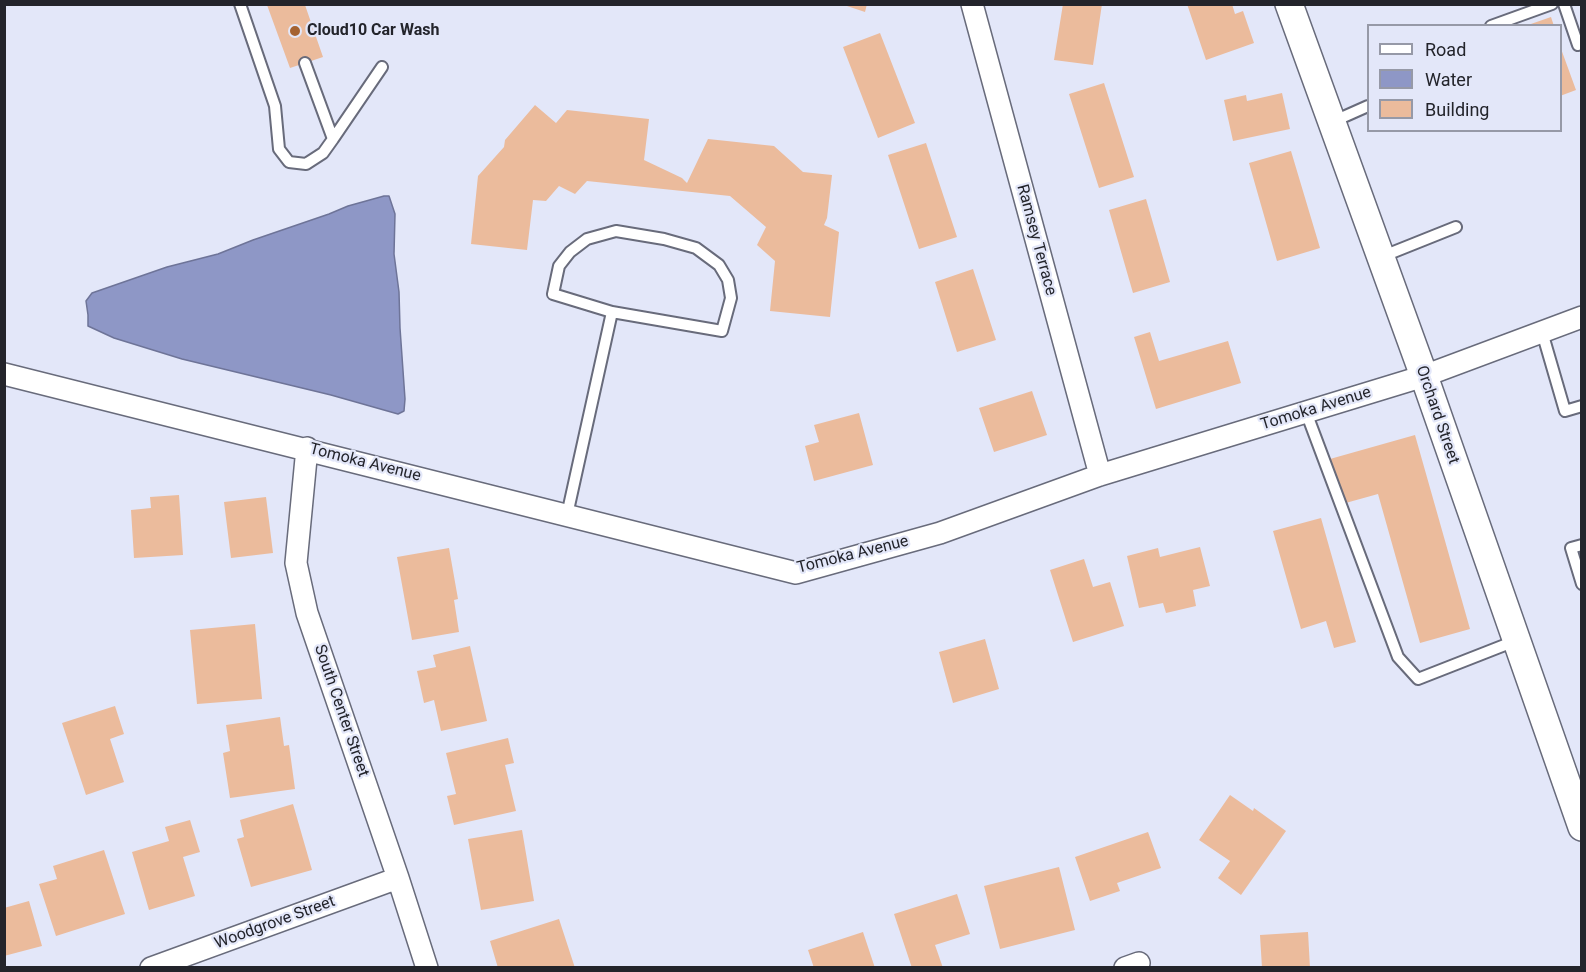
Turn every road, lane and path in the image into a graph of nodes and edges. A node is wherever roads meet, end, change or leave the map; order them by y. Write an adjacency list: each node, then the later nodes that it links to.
1 (240, 4): 12 (lane)
2 (972, 4): 23 (street, Ramsey Terrace)
3 (1552, 4): 6 (lane)
4 (1564, 4): 7 (lane)
5 (1292, 5): 11 (street, Orchard Street)
6 (1497, 24)
7 (1581, 44)
8 (305, 63): 12 (lane)
9 (382, 67): 12 (lane)
10 (1367, 106): 11 (lane)
11 (1331, 122): 14 (street, Orchard Street)
12 (333, 139)
13 (1456, 227): 14 (lane)
14 (1381, 257): 19 (street, Orchard Street)
15 (612, 312): 15 (lane); 24 (lane)
16 (1581, 317): 17 (street, Tomoka Avenue)
17 (1542, 332): 19 (street, Tomoka Avenue); 20 (lane)
18 (4, 374): 22 (street, Tomoka Avenue)
19 (1424, 376): 21 (street, Tomoka Avenue); 27 (street, Orchard Street)
20 (1581, 406)
21 (1306, 412): 23 (street, Tomoka Avenue); 27 (lane)
22 (307, 448): 24 (street, Tomoka Avenue); 29 (street, South Center Street)
23 (1100, 475): 24 (street, Tomoka Avenue)
24 (567, 515)
25 (1581, 545): 26 (lane)
26 (1581, 584)
27 (1517, 641): 28 (street, Orchard Street)
28 (1581, 827)
29 (398, 878): 30 (street, Woodgrove Street); 31 (street, South Center Street)
30 (152, 968)
31 (427, 968)

